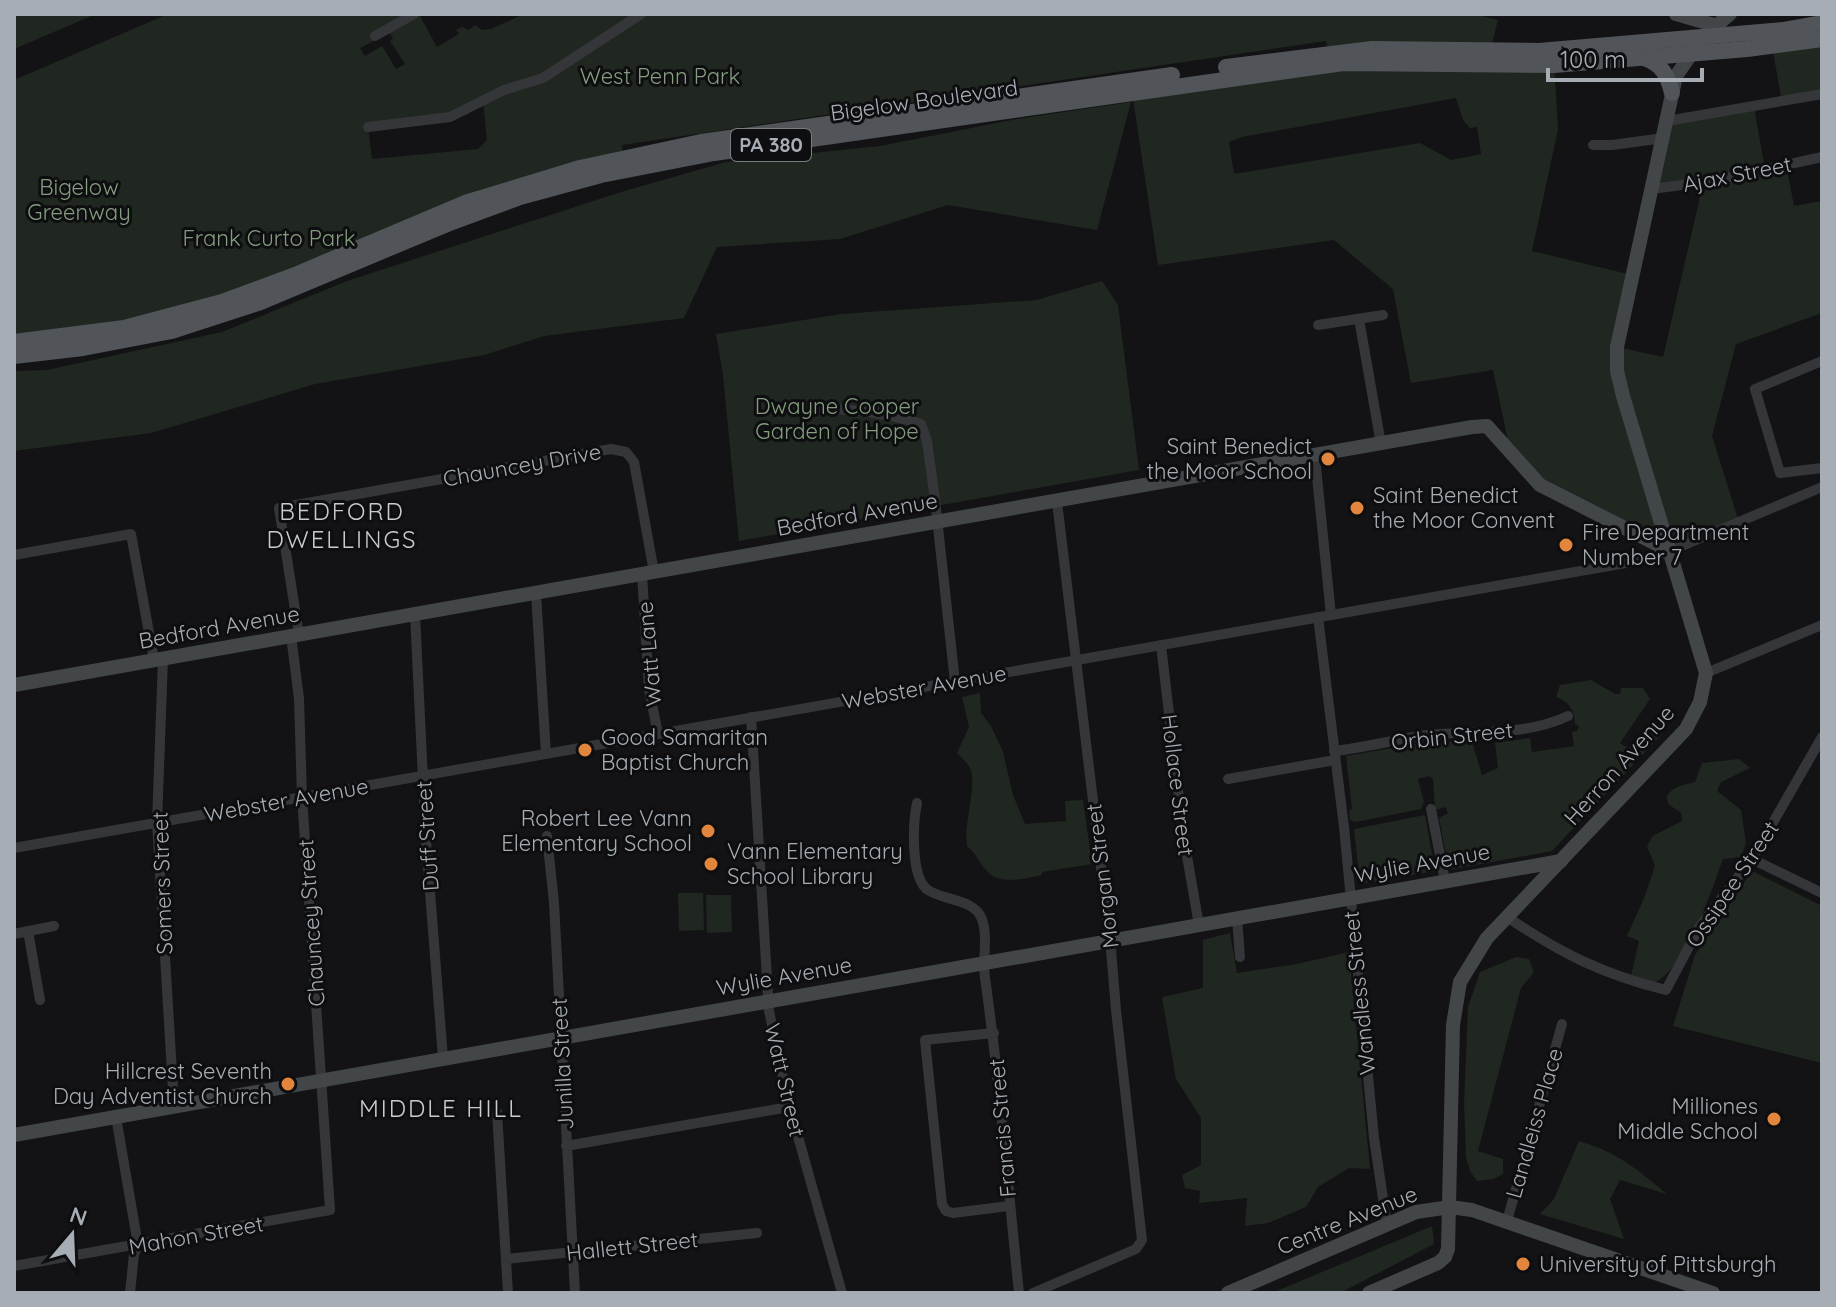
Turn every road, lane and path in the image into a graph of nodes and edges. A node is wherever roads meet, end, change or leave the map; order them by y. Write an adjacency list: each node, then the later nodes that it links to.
1 (414, 14): 7 (street)
2 (641, 14): 14 (street)
3 (1676, 14): 6 (street)
4 (1730, 14): 6 (street)
5 (1822, 23): 6 (main road, Bigelow Boulevard / PA 380)
6 (1709, 31): 9 (street); 22 (main road, Bigelow Boulevard / PA 380)
7 (375, 36)
8 (1822, 39): 9 (main road, Bigelow Boulevard / PA 380)
9 (1690, 53): 10 (main road, Bigelow Boulevard / PA 380); 11 (street)
10 (1643, 57): 11 (main road); 23 (main road, Bigelow Boulevard / PA 380)
11 (1672, 93): 13 (street)
12 (1822, 94): 13 (street)
13 (1667, 121): 15 (street)
14 (368, 127)
15 (1664, 138): 16 (street); 18 (street)
16 (1593, 145)
17 (1822, 157): 18 (street, Ajax Street)
18 (1652, 189): 32 (street)
19 (1383, 315): 20 (street)
20 (1359, 319): 21 (street); 26 (street)
21 (1318, 325)
22 (14, 342)
23 (14, 356)
24 (1822, 361): 28 (street)
25 (806, 407): 31 (street)
26 (1381, 444): 27 (street, Bedford Avenue); 32 (street, Bedford Avenue)
27 (1315, 457): 30 (street, Bedford Avenue); 37 (street)
28 (1822, 468)
29 (1822, 487): 32 (street, Webster Avenue)
30 (1057, 502): 31 (street, Bedford Avenue); 42 (street, Morgan Street)
31 (937, 522): 34 (street, Bedford Avenue); 45 (street)
32 (1670, 551): 37 (street, Webster Avenue); 44 (street)
33 (14, 555): 43 (street, Somers Street)
34 (648, 573): 35 (street, Bedford Avenue); 40 (street, Chauncey Drive); 49 (street, Watt Lane)
35 (536, 593): 36 (street, Bedford Avenue); 51 (street)
36 (415, 614): 40 (street, Bedford Avenue); 53 (street, Duff Street)
37 (1331, 615): 38 (street, Webster Avenue)
38 (1318, 617): 41 (street, Webster Avenue); 52 (street, Wandless Street)
39 (1822, 625): 44 (street)
40 (295, 636): 43 (street, Bedford Avenue); 55 (street, Chauncey Street)
41 (1161, 645): 42 (street, Webster Avenue); 68 (street, Hollace Street)
42 (1077, 659): 45 (street, Webster Avenue); 72 (street, Morgan Street)
43 (159, 660): 46 (street, Bedford Avenue); 58 (street, Somers Street)
44 (1706, 673): 62 (street, Herron Avenue)
45 (955, 682): 48 (street, Webster Avenue)
46 (14, 685)
47 (1568, 716): 52 (street, Orbin Street)
48 (751, 717): 49 (street, Webster Avenue); 76 (street, Watt Street)
49 (658, 734): 51 (street, Webster Avenue)
50 (1821, 742): 61 (street, Ossipee Street)
51 (546, 754): 53 (street, Webster Avenue)
52 (1335, 756): 54 (street, Orbin Street); 65 (street, Wandless Street)
53 (423, 776): 55 (street, Webster Avenue); 80 (street, Duff Street)
54 (1228, 779)
55 (302, 797): 58 (street, Webster Avenue); 81 (street, Chauncey Street)
56 (917, 803): 74 (street, Francis Street)
57 (1431, 809): 63 (street)
58 (157, 823): 60 (street, Webster Avenue); 82 (street, Somers Street)
59 (547, 836): 79 (street, Junilla Street)
60 (14, 848)
61 (1752, 859): 64 (street); 66 (street, Ossipee Street)
62 (1561, 861): 63 (street, Wylie Avenue); 66 (street, Herron Avenue)
63 (1445, 881): 65 (street, Wylie Avenue)
64 (1822, 893)
65 (1350, 898): 67 (street, Wylie Avenue); 92 (street, Wandless Street)
66 (1507, 917): 89 (street, Herron Avenue)
67 (1237, 918): 68 (street, Wylie Avenue); 73 (street)
68 (1199, 925): 72 (street, Wylie Avenue)
69 (54, 926): 70 (street)
70 (28, 931): 71 (street); 75 (street)
71 (14, 934)
72 (1110, 940): 74 (street, Wylie Avenue); 103 (street, Morgan Street)
73 (1240, 957)
74 (985, 963): 76 (street, Wylie Avenue); 78 (street, Francis Street)
75 (40, 1000)
76 (767, 1001): 79 (street, Wylie Avenue); 83 (street, Watt Street)
77 (1562, 1024): 91 (street, Landleiss Place)
78 (994, 1033): 88 (street, Francis Street); 88 (street)
79 (561, 1038): 80 (street, Wylie Avenue); 87 (street, Junilla Street)
80 (443, 1058): 81 (street, Wylie Avenue)
81 (321, 1080): 82 (street, Wylie Avenue); 90 (street, Chauncey Street)
82 (174, 1106): 85 (street, Wylie Avenue)
83 (789, 1107): 87 (street); 101 (street, Watt Street)
84 (497, 1112): 96 (street)
85 (116, 1117): 86 (street, Wylie Avenue); 94 (street)
86 (14, 1135)
87 (566, 1146): 95 (street, Junilla Street)
88 (1009, 1206): 102 (street, Francis Street)
89 (1450, 1207): 91 (street, Centre Avenue); 92 (street, Centre Avenue); 105 (street, Herron Avenue)
90 (330, 1210): 94 (street, Mahon Street)
91 (1507, 1221): 106 (street, Centre Avenue)
92 (1387, 1225): 104 (street, Centre Avenue)
93 (757, 1233): 95 (street, Hallett Street)
94 (138, 1245): 97 (street, Mahon Street); 98 (street)
95 (573, 1251): 96 (street, Hallett Street); 100 (street, Junilla Street)
96 (506, 1259): 99 (street)
97 (14, 1266)
98 (130, 1293)
99 (508, 1293)
100 (575, 1293)
101 (842, 1293)
102 (1014, 1293)
103 (1033, 1293)
104 (1228, 1293)
105 (1369, 1293)
106 (1713, 1293)

